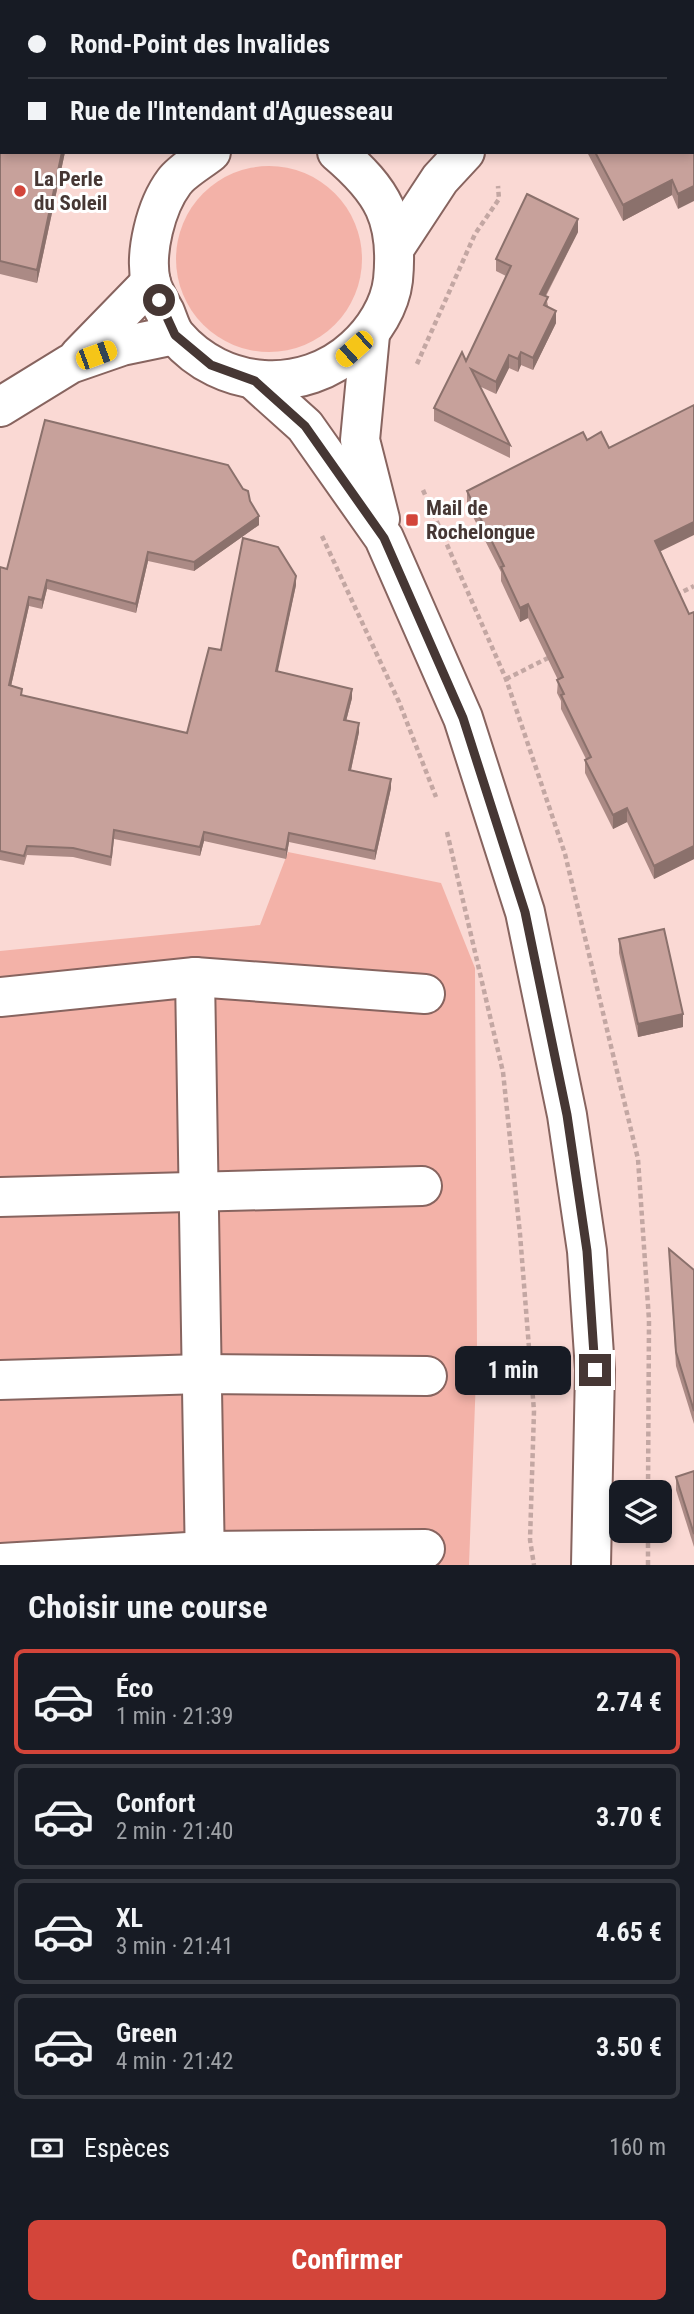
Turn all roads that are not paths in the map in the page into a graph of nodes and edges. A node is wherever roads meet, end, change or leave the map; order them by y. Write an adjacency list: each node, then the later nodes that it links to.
1 (206, 154): 4 (street)
2 (339, 154): 5 (street)
3 (463, 154): 5 (street)
4 (176, 167): 6 (street)
5 (396, 246): 8 (street)
6 (151, 282): 7 (street); 9 (street)
7 (175, 335): 9 (street); 10 (street)
8 (370, 335): 10 (street); 12 (street)
9 (70, 364): 11 (street)
10 (255, 381): 12 (street)
11 (0, 407)
12 (384, 538): 25 (street)
13 (195, 976): 14 (street); 15 (street); 17 (street)
14 (425, 994)
15 (0, 997)
16 (422, 1186): 17 (street)
17 (199, 1191): 18 (street); 19 (street)
18 (0, 1198)
19 (202, 1374): 20 (street); 21 (street); 23 (street)
20 (428, 1376)
21 (0, 1380)
22 (425, 1549): 23 (street)
23 (205, 1558): 24 (street)
24 (0, 1563)
25 (592, 1565)

